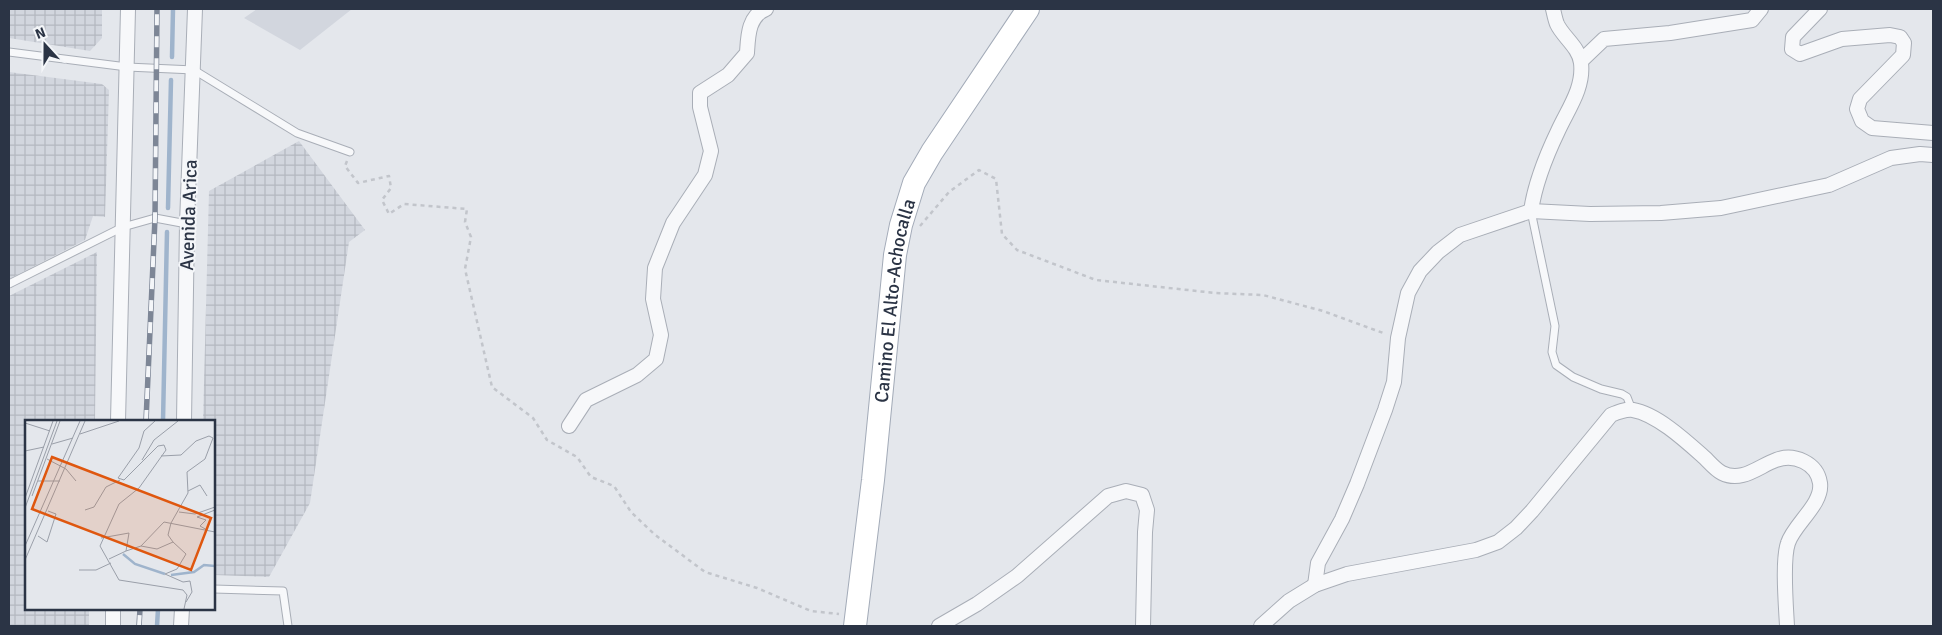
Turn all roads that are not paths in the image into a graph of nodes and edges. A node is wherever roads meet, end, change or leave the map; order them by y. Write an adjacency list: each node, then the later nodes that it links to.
1 (128, 9): 10 (street)
2 (195, 9): 11 (street, Avenida Arica)
3 (766, 9): 22 (street)
4 (1028, 9): 27 (main road, Camino El Alto-Achocalla)
5 (1553, 9): 9 (street)
6 (1761, 9): 9 (street)
7 (1820, 9): 12 (street)
8 (9, 52): 10 (lane)
9 (1581, 61): 15 (street)
10 (127, 67): 11 (lane); 17 (street)
11 (194, 70): 13 (lane); 16 (street, Avenida Arica)
12 (1933, 133)
13 (350, 152)
14 (1933, 155): 15 (street)
15 (1531, 211): 19 (lane); 23 (street)
16 (187, 224): 17 (lane); 21 (street, Avenida Arica)
17 (123, 227): 18 (lane); 20 (street)
18 (9, 284)
19 (1632, 410): 23 (street); 34 (street)
20 (118, 420)
21 (184, 420)
22 (569, 426)
23 (1315, 585): 33 (street)
24 (215, 588): 30 (lane)
25 (114, 610): 28 (street)
26 (182, 610): 29 (street)
27 (855, 622)
28 (113, 626)
29 (181, 626)
30 (288, 626)
31 (939, 626): 32 (street)
32 (1143, 626)
33 (1261, 626)
34 (1787, 626)

